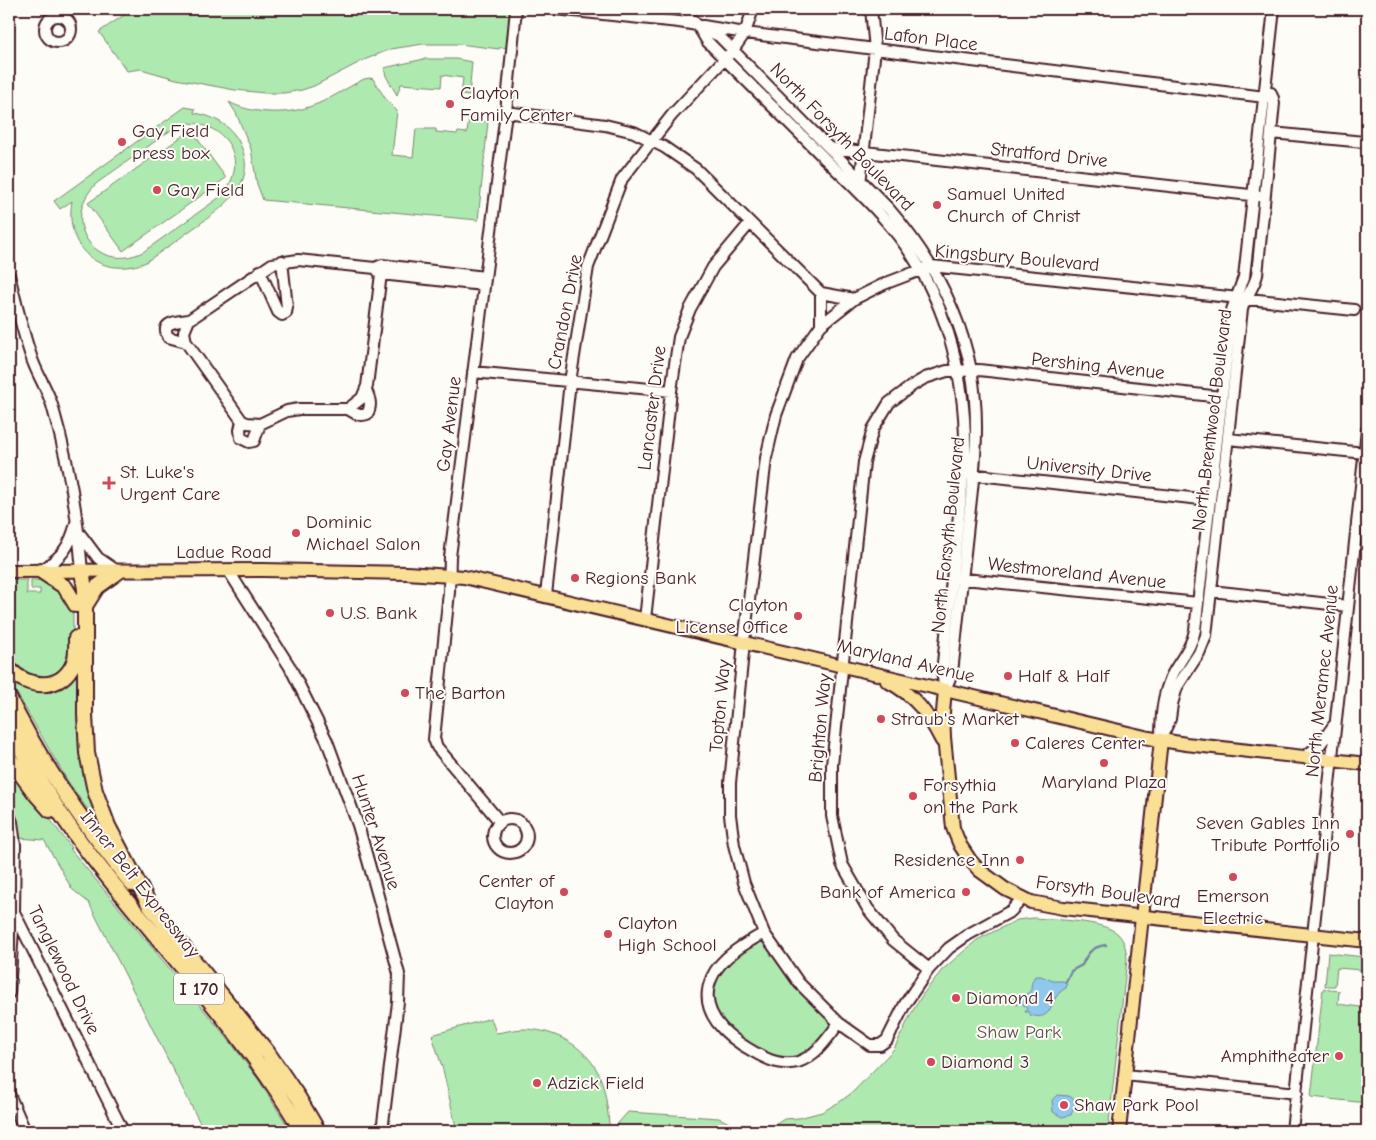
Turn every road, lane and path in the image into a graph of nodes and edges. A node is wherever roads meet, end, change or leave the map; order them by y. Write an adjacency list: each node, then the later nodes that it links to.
1 (516, 9): 14 (street, Gay Avenue)
2 (555, 9): 7 (street, Lafon Place)
3 (682, 9): 8 (street)
4 (753, 9): 9 (street, Crandon Drive)
5 (871, 9): 10 (street)
6 (1274, 9): 13 (street)
7 (588, 10): 8 (street, Lafon Place)
8 (698, 26): 9 (street, Lafon Place); 11 (street, North Forsyth Boulevard); 12 (street, North Forsyth Boulevard)
9 (745, 33): 10 (street, Lafon Place); 11 (street, Crandon Drive)
10 (875, 49): 13 (street, Lafon Place); 19 (street)
11 (733, 50): 12 (street, Crandon Drive); 18 (street, North Forsyth Boulevard)
12 (725, 59): 16 (street, Crandon Drive); 21 (street, North Forsyth Boulevard)
13 (1268, 97): 15 (street, North Brentwood Boulevard); 22 (street, North Brentwood Boulevard)
14 (506, 112): 16 (street); 31 (street, Gay Avenue)
15 (1272, 133): 17 (street); 23 (street, North Brentwood Boulevard)
16 (651, 140): 24 (street); 42 (street, Crandon Drive)
17 (1364, 142)
18 (829, 148): 19 (street, Stratford Drive); 20 (street, North Forsyth Boulevard)
19 (864, 151): 20 (street); 22 (street, Stratford Drive)
20 (860, 179): 21 (street); 26 (street, North Forsyth Boulevard)
21 (859, 192): 27 (street, North Forsyth Boulevard)
22 (1253, 195): 23 (street, Stratford Drive); 33 (street, North Brentwood Boulevard)
23 (1265, 196): 33 (street, North Brentwood Boulevard)
24 (750, 224): 32 (street); 44 (street, Lancaster Drive)
25 (282, 262): 28 (street); 28 (street); 29 (street)
26 (931, 266): 27 (street, Kingsbury Boulevard); 33 (street, Kingsbury Boulevard); 39 (street, North Forsyth Boulevard)
27 (920, 270): 34 (street, Kingsbury Boulevard); 40 (street, North Forsyth Boulevard)
28 (260, 271): 36 (street)
29 (378, 271): 31 (street); 43 (street)
30 (9, 275): 55 (street)
31 (484, 281): 41 (street, Gay Avenue)
32 (821, 293): 34 (street); 37 (street)
33 (1242, 297): 35 (street, Kingsbury Boulevard); 45 (street, North Brentwood Boulevard); 50 (street, North Brentwood Boulevard)
34 (854, 299): 37 (street, Topton Way)
35 (1354, 310)
36 (188, 320): 38 (street); 38 (street)
37 (821, 325): 70 (street, Topton Way)
38 (186, 342): 47 (street)
39 (971, 369): 40 (street, Brighton Way); 45 (street, Pershing Avenue); 53 (street, North Forsyth Boulevard)
40 (958, 370): 52 (street, North Forsyth Boulevard); 71 (street, Brighton Way)
41 (473, 372): 42 (street); 62 (street, Gay Avenue)
42 (570, 382): 44 (street); 65 (street, Crandon Drive)
43 (366, 390): 46 (street); 46 (street)
44 (671, 392): 69 (street, Lancaster Drive)
45 (1221, 397): 54 (street, North Brentwood Boulevard)
46 (348, 409): 48 (street)
47 (242, 421): 48 (street); 48 (street)
48 (260, 424)
49 (1367, 430): 51 (street, North Meramec Avenue)
50 (1228, 439): 51 (street); 64 (street, North Brentwood Boulevard)
51 (1365, 453): 68 (street, North Meramec Avenue)
52 (963, 474): 53 (street, University Drive); 63 (street, North Forsyth Boulevard)
53 (974, 474): 54 (street, University Drive); 63 (street, North Forsyth Boulevard)
54 (1210, 500): 66 (street, North Brentwood Boulevard)
55 (77, 517): 56 (street); 59 (street)
56 (80, 533): 60 (street); 61 (street)
57 (228, 570): 61 (main road, Ladue Road); 62 (main road, Ladue Road); 104 (street, Hunter Avenue)
58 (9, 571): 59 (main road, Ladue Road)
59 (41, 571): 60 (main road, Ladue Road); 67 (highway)
60 (82, 571): 61 (main road, Ladue Road); 67 (highway)
61 (118, 572): 67 (highway)
62 (445, 574): 65 (main road, Maryland Avenue); 85 (street, Gay Avenue)
63 (957, 578): 66 (street, Westmoreland Avenue); 74 (street, North Forsyth Boulevard)
64 (1211, 591): 68 (street); 78 (street, North Brentwood Boulevard)
65 (546, 595): 69 (main road, Maryland Avenue)
66 (1198, 604): 78 (street, North Brentwood Boulevard)
67 (80, 606): 72 (highway); 88 (highway)
68 (1348, 606): 76 (street, North Meramec Avenue)
69 (644, 619): 70 (main road, Maryland Avenue)
70 (744, 642): 71 (main road, Maryland Avenue); 91 (street, Topton Way)
71 (843, 666): 73 (main road, Maryland Avenue); 94 (street, Brighton Way)
72 (9, 669)
73 (872, 673): 74 (main road, Maryland Avenue); 79 (main road)
74 (945, 690): 78 (main road, Maryland Avenue); 79 (main road, Forsyth Boulevard)
75 (9, 698): 88 (highway, Inner Belt Expressway / I 170)
76 (1336, 722): 80 (street); 82 (street, North Meramec Avenue)
77 (9, 728): 86 (highway, Inner Belt Expressway / I 170)
78 (1161, 740): 80 (main road, Maryland Avenue); 90 (main road, North Brentwood Boulevard)
79 (946, 748): 87 (main road, Forsyth Boulevard)
80 (1304, 757): 82 (main road, Maryland Avenue)
81 (9, 758): 86 (highway)
82 (1332, 760): 83 (main road, Maryland Avenue); 92 (street, North Meramec Avenue)
83 (1367, 764)
84 (9, 815): 89 (street, Tanglewood Drive)
85 (500, 822)
86 (89, 853): 102 (highway, Inner Belt Expressway / I 170)
87 (1023, 898): 90 (main road, Forsyth Boulevard); 94 (street)
88 (150, 906): 103 (highway, Inner Belt Expressway / I 170)
89 (14, 912): 95 (street); 101 (street, Tanglewood Drive)
90 (1142, 917): 92 (main road, Forsyth Boulevard); 97 (main road, North Brentwood Boulevard)
91 (764, 933): 96 (street, Topton Way); 96 (street)
92 (1312, 935): 93 (main road, Forsyth Boulevard); 98 (street, North Meramec Avenue)
93 (1367, 941)
94 (929, 969): 96 (street, Topton Way)
95 (9, 993)
96 (839, 1023)
97 (1125, 1075): 98 (street); 105 (main road, North Brentwood Boulevard)
98 (1297, 1093): 106 (street, North Meramec Avenue)
99 (9, 1094): 100 (street)
100 (25, 1131)
101 (123, 1131)
102 (302, 1131)
103 (318, 1131)
104 (382, 1131)
105 (1119, 1131)
106 (1292, 1131)

